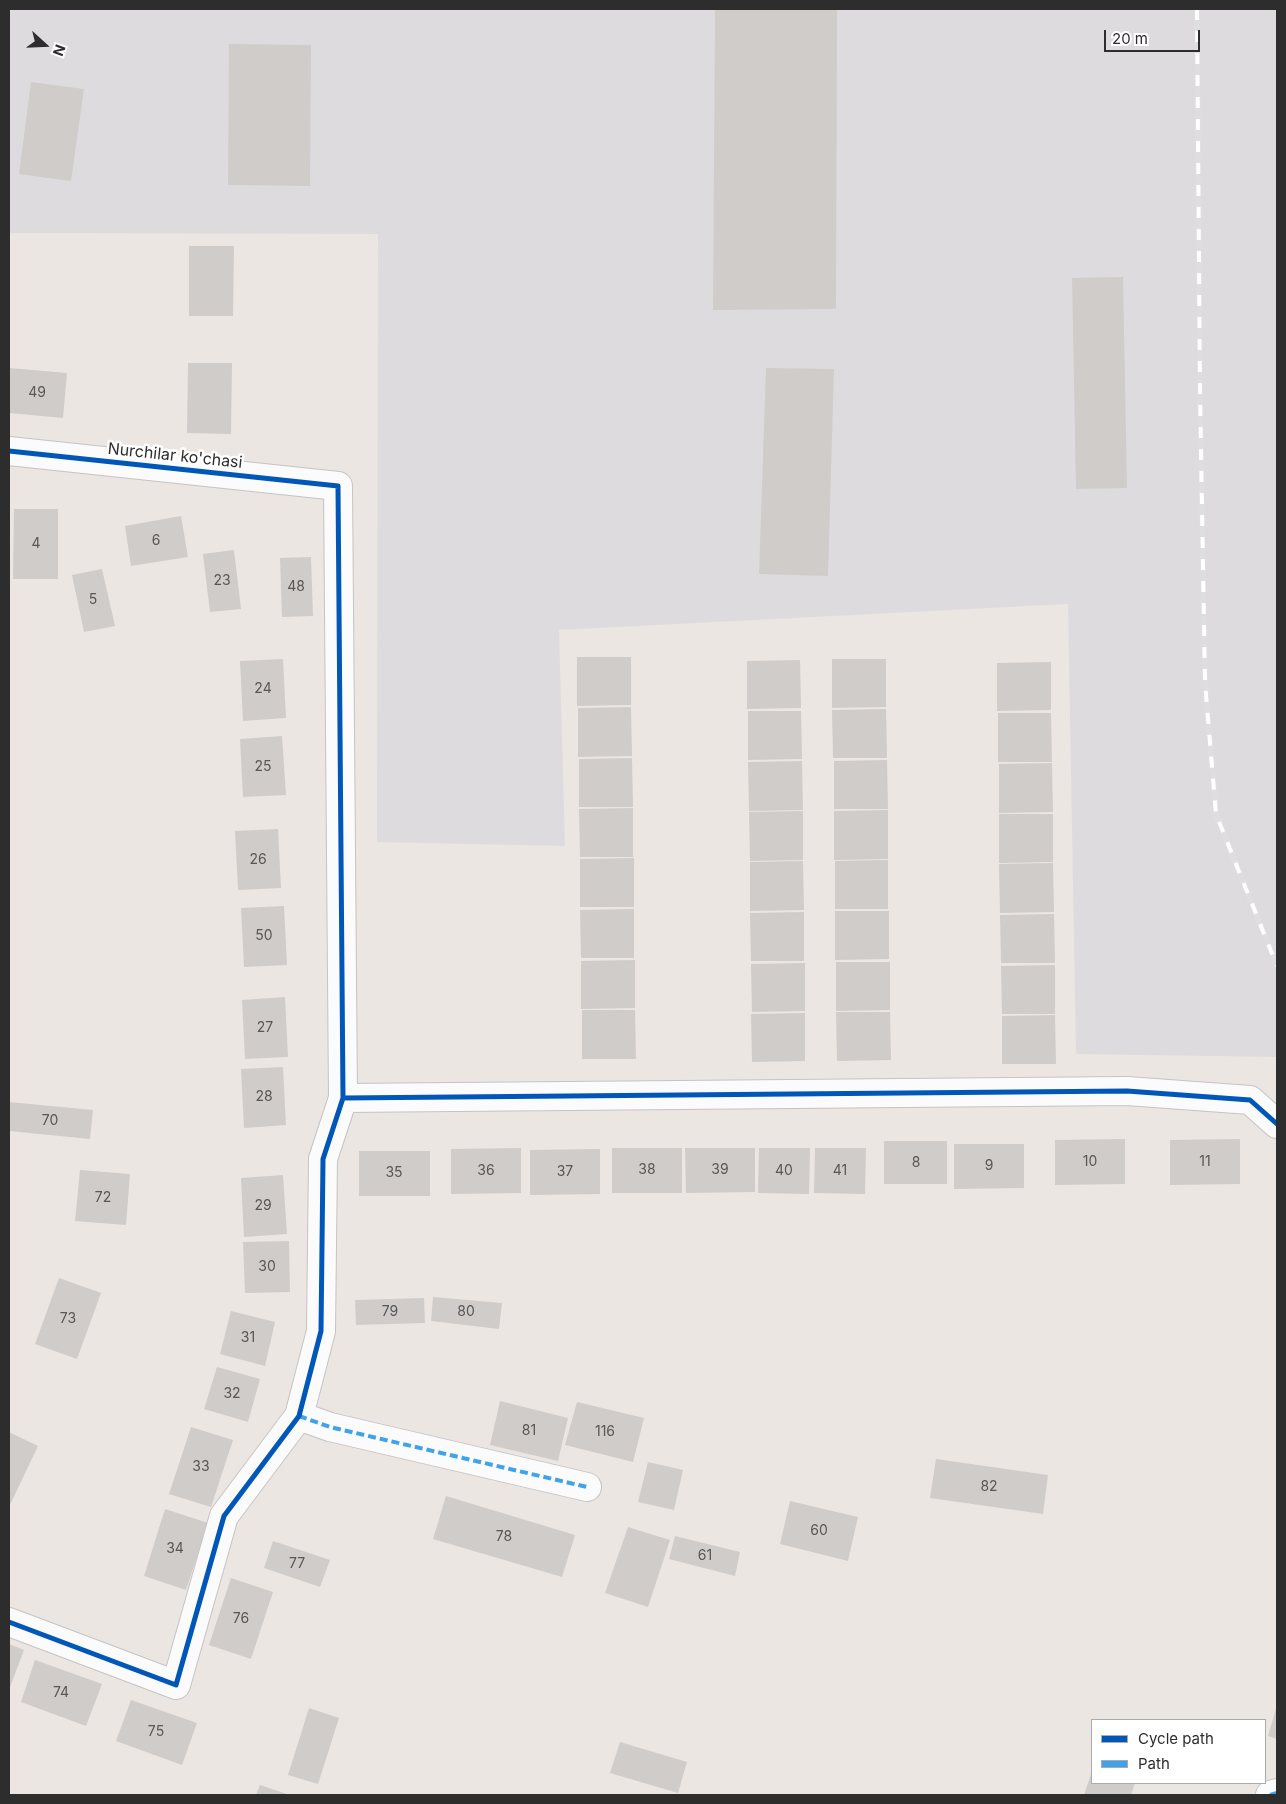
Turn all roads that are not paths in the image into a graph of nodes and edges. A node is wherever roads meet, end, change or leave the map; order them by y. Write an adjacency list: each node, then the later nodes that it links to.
1 (9, 451): 2 (street, Nurchilar ko'chasi)
2 (343, 1098): 3 (street); 4 (street)
3 (1277, 1124)
4 (299, 1416): 5 (street); 6 (street)
5 (587, 1487)
6 (9, 1622)
7 (1277, 1793): 8 (street)
8 (1270, 1795)

